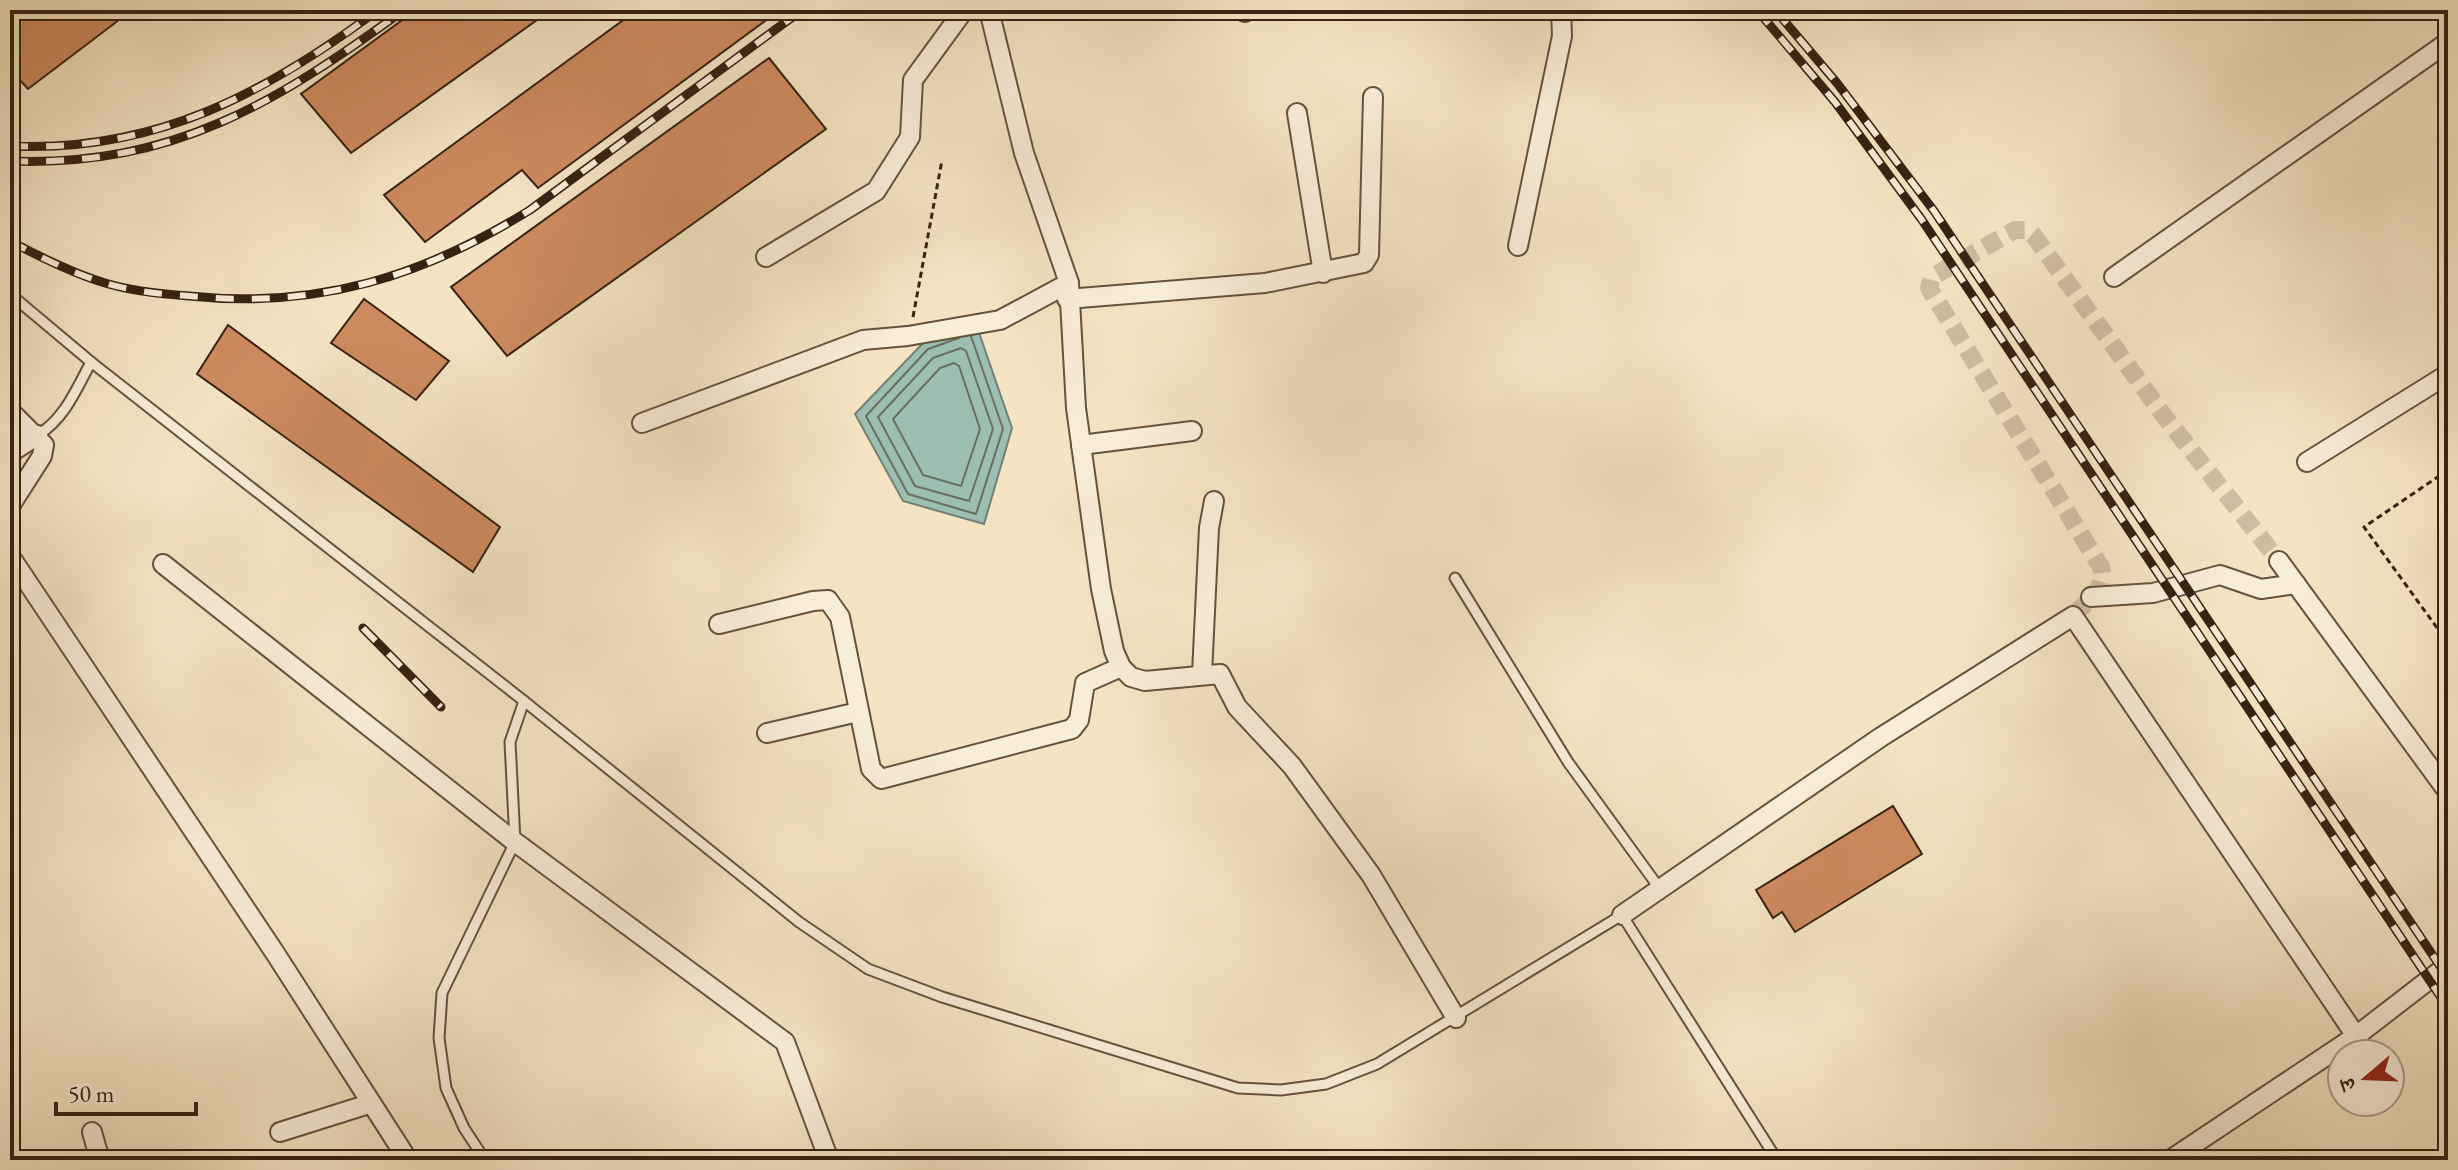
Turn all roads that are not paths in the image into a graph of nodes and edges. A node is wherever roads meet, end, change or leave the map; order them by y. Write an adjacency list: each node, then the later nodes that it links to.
1 (964, 10): 8 (street)
2 (989, 10): 11 (street)
3 (1561, 10): 7 (street)
4 (2448, 42): 10 (street)
5 (1373, 97): 9 (street)
6 (1297, 113): 9 (street)
7 (1518, 246)
8 (766, 257)
9 (1323, 273): 11 (street)
10 (2114, 277)
11 (1068, 291): 16 (street); 19 (street)
12 (10, 294): 13 (lane)
13 (91, 362): 18 (lane); 33 (lane)
14 (2448, 374): 21 (street)
15 (10, 411): 18 (street)
16 (642, 423)
17 (1192, 431): 19 (street)
18 (38, 435): 20 (street); 23 (street)
19 (1081, 445): 31 (street)
20 (10, 453)
21 (2307, 462)
22 (1214, 501): 32 (street)
23 (10, 506)
24 (10, 556): 43 (street)
25 (2279, 561): 28 (street)
26 (163, 564): 37 (street)
27 (1455, 578): 38 (lane)
28 (2296, 584): 29 (street); 36 (street)
29 (2091, 597)
30 (719, 624): 34 (street)
31 (1121, 667): 32 (street); 34 (street)
32 (1202, 674): 41 (street)
33 (524, 701): 37 (lane); 41 (lane)
34 (858, 712): 35 (street)
35 (767, 733)
36 (2448, 792)
37 (515, 842): 48 (lane); 49 (street)
38 (1660, 889): 39 (street); 42 (street)
39 (1622, 915): 41 (lane); 50 (lane)
40 (2448, 965): 42 (street)
41 (1456, 1018)
42 (2356, 1036): 51 (street)
43 (369, 1104): 45 (street); 47 (street)
44 (92, 1132): 46 (street)
45 (280, 1132)
46 (100, 1160)
47 (408, 1160)
48 (485, 1160)
49 (829, 1160)
50 (1777, 1160)
51 (2170, 1160)

